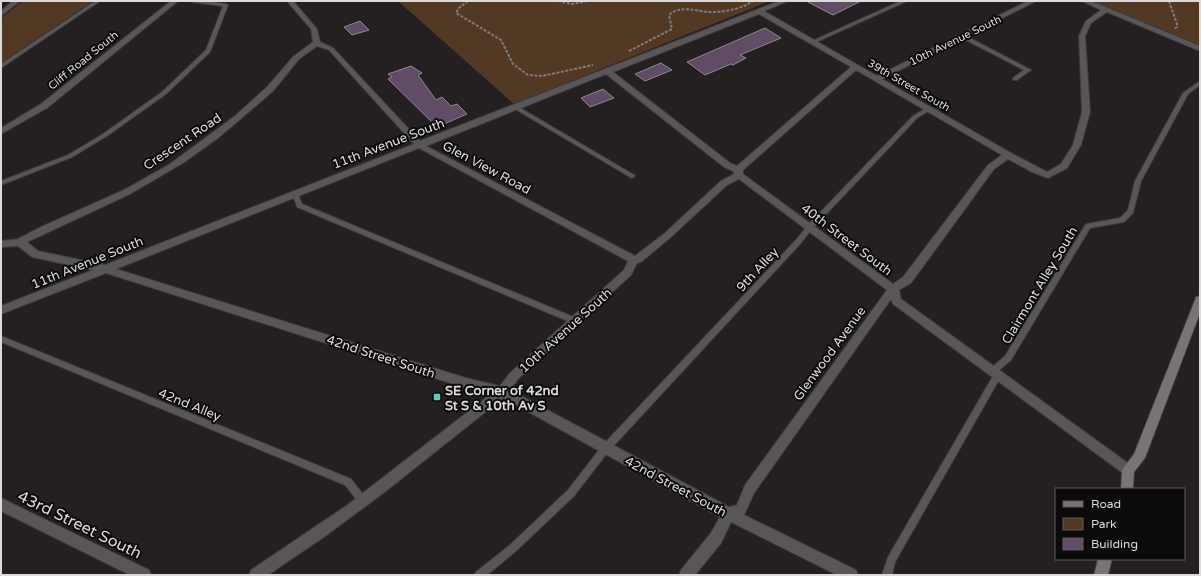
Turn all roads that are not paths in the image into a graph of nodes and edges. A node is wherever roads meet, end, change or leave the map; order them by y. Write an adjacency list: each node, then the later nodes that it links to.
1 (17, 1): 12 (street)
2 (98, 1): 17 (lane)
3 (175, 1): 25 (street, Cliff Road South)
4 (192, 1): 30 (lane)
5 (290, 1): 15 (street)
6 (785, 1): 11 (street, 11th Avenue South)
7 (905, 1): 14 (lane)
8 (1033, 1): 13 (street, 10th Avenue South)
9 (1085, 1): 10 (street)
10 (1106, 10): 16 (street); 27 (street, 39th Street South)
11 (759, 11): 14 (street, 39th Street South); 19 (street, 11th Avenue South)
12 (1, 14)
13 (964, 37): 20 (street, 10th Avenue South); 21 (lane)
14 (812, 42): 18 (street, 39th Street South)
15 (317, 43): 26 (street, Glen View Road); 33 (street, Crescent Road)
16 (1200, 49)
17 (1, 66)
18 (855, 67): 20 (street, 39th Street South); 28 (street, 10th Avenue South)
19 (607, 71): 23 (street, 11th Avenue South); 28 (street, 40th Street South)
20 (877, 79): 24 (street, 39th Street South)
21 (1015, 79)
22 (1200, 84): 42 (lane, Clairmont Alley South)
23 (517, 108): 26 (street, 11th Avenue South); 29 (lane)
24 (928, 109): 27 (street, 39th Street South); 32 (lane, 9th Alley)
25 (1, 131)
26 (419, 145): 31 (street, 11th Avenue South); 35 (street, Glen View Road)
27 (1008, 155): 37 (street, Glenwood Avenue)
28 (739, 175): 32 (street, 40th Street South); 35 (street, 10th Avenue South)
29 (632, 176)
30 (1, 182)
31 (295, 193): 36 (street, 11th Avenue South); 40 (lane)
32 (810, 227): 37 (street, 40th Street South); 44 (lane, 9th Alley)
33 (20, 242): 34 (street); 36 (street, 42nd Street South)
34 (1, 244)
35 (634, 260): 40 (street, 10th Avenue South)
36 (103, 268): 39 (street, 11th Avenue South); 43 (street, 42nd Street South)
37 (893, 289): 42 (street, 40th Street South); 49 (street, Glenwood Avenue)
38 (1200, 300): 45 (street)
39 (1, 310)
40 (573, 320): 43 (street, 10th Avenue South)
41 (1, 339): 47 (lane, 42nd Alley)
42 (997, 376): 45 (street, 40th Street South); 56 (lane)
43 (502, 392): 44 (street, 42nd Street South); 47 (street, 10th Avenue South)
44 (605, 449): 49 (street, 42nd Street South); 53 (lane, 9th Alley)
45 (1128, 470): 46 (street)
46 (1127, 488)
47 (362, 500): 52 (street, 10th Avenue South)
48 (1, 504): 51 (street, 43rd Street South)
49 (728, 514): 54 (street); 55 (street, 42nd Street South)
50 (1106, 560): 57 (street)
51 (144, 575)
52 (256, 575)
53 (479, 575)
54 (686, 575)
55 (851, 575)
56 (887, 575)
57 (1100, 575)

